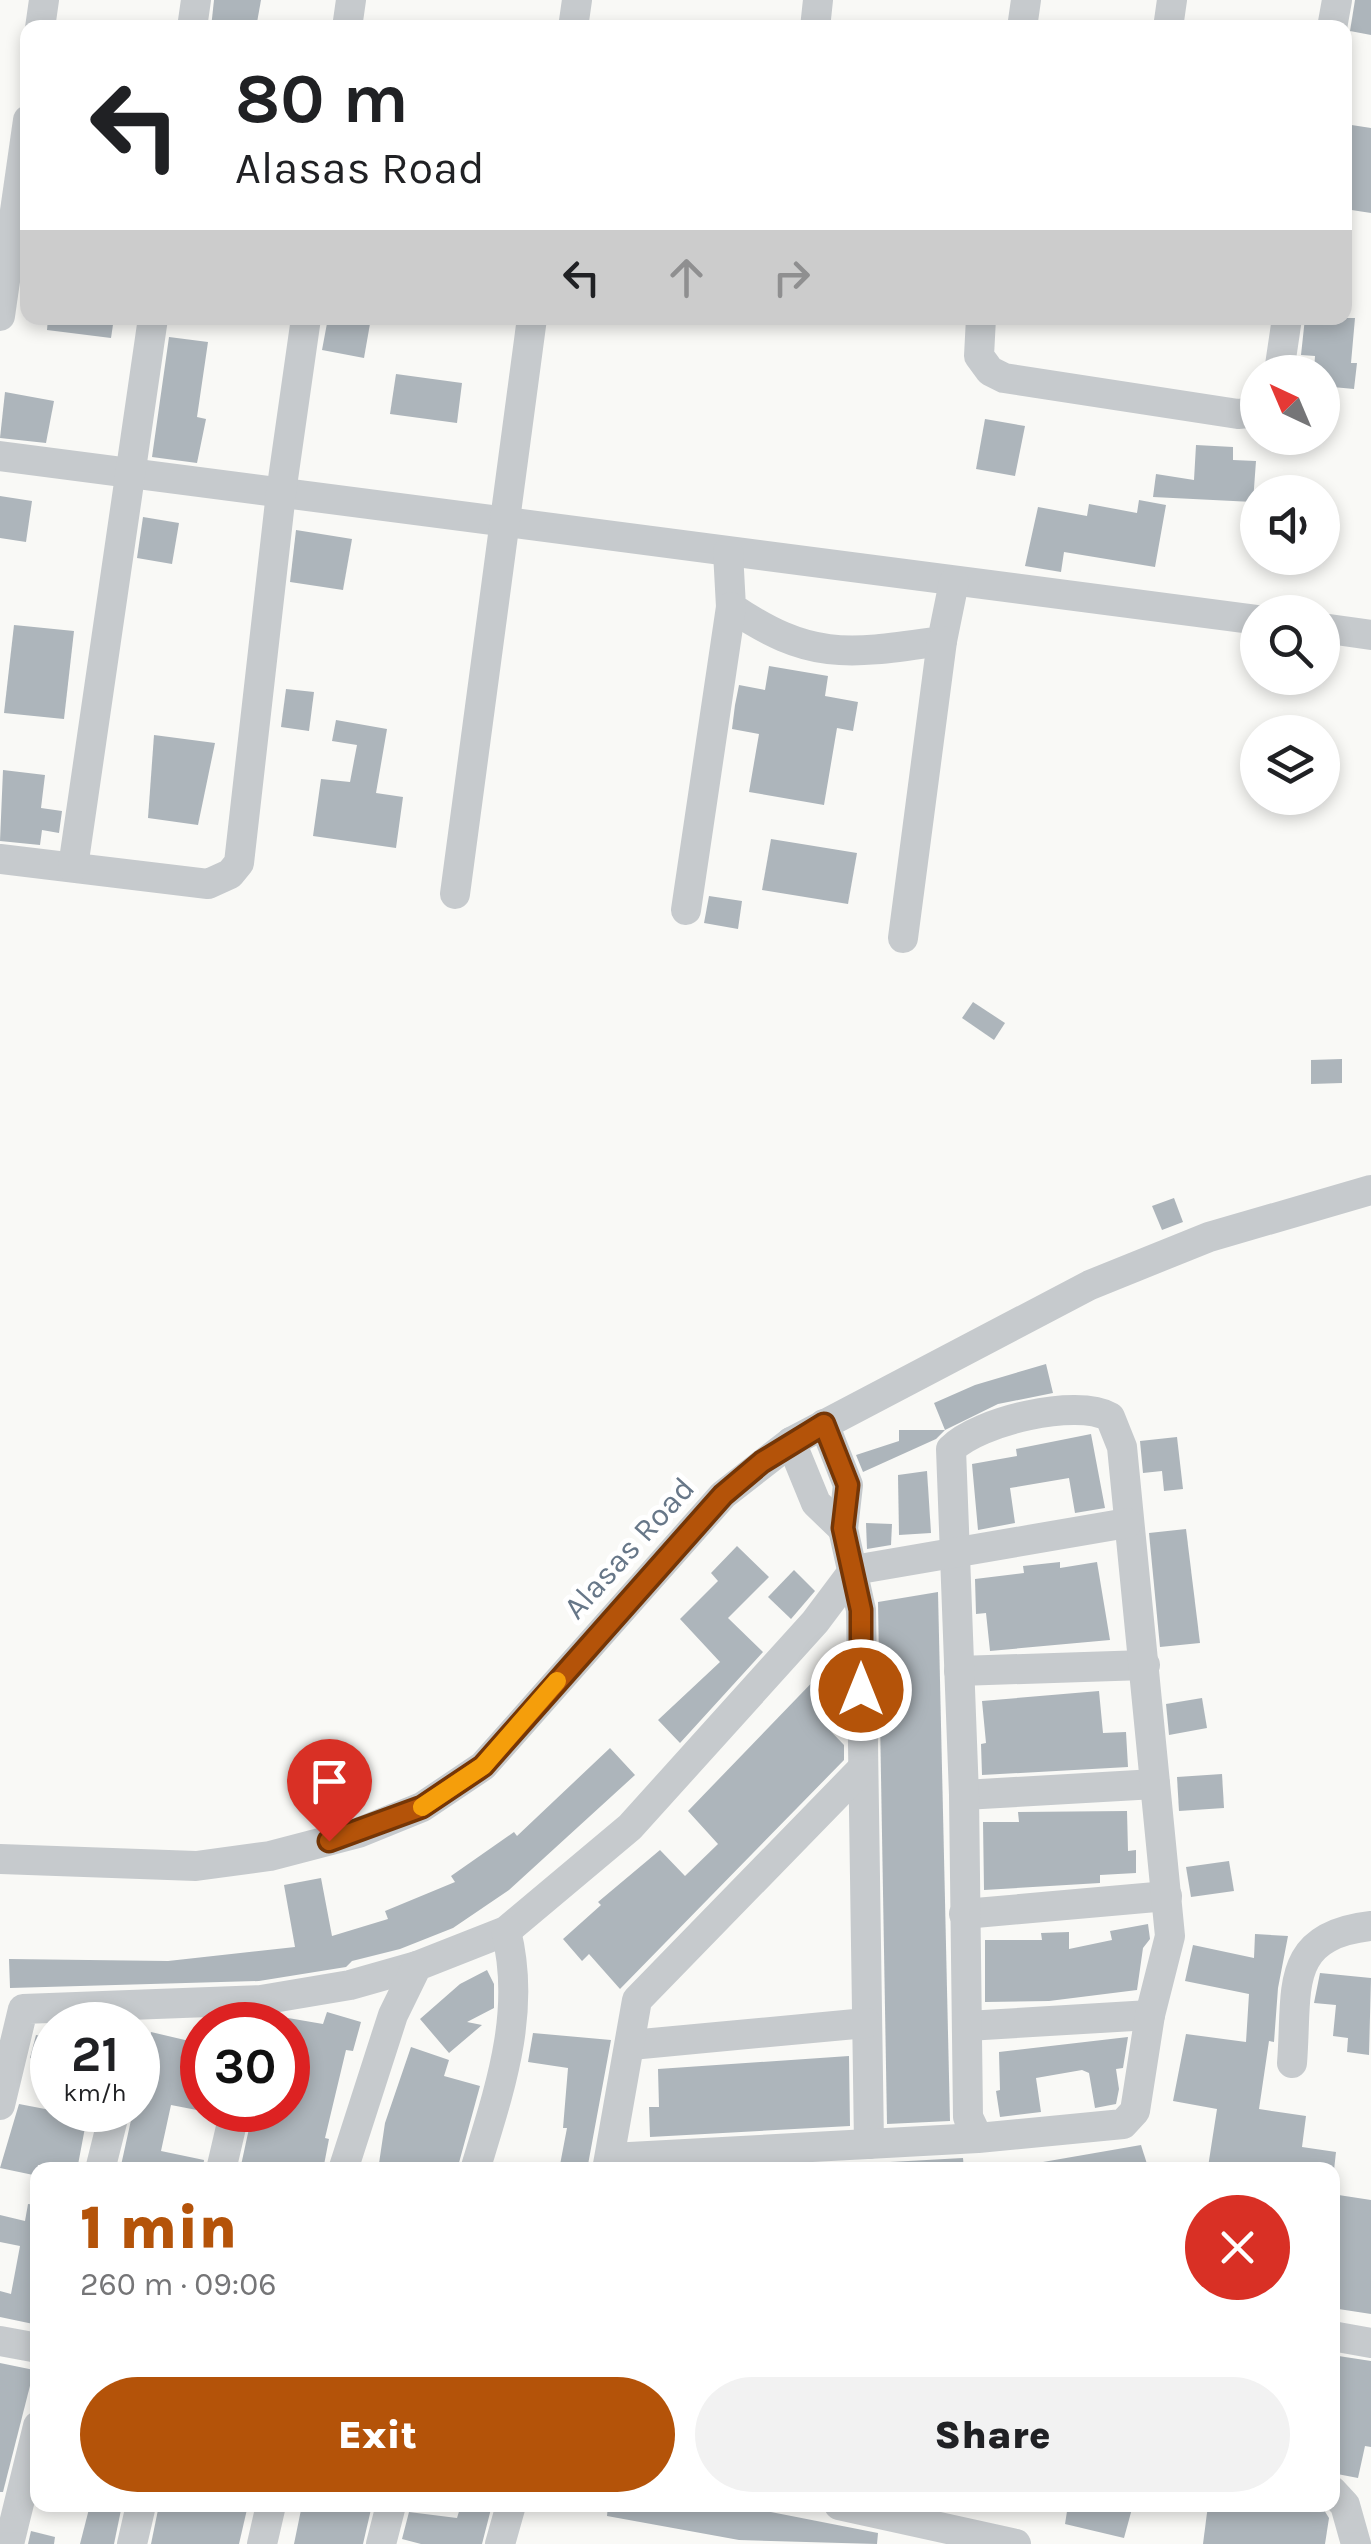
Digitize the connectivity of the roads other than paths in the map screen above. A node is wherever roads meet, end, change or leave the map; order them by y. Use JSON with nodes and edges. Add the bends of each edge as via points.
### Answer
{"nodes":[{"id":1,"x":20,"y":176,"type":"edge"},
{"id":2,"x":0,"y":316,"type":"edge"},
{"id":3,"x":151,"y":325,"type":"edge"},
{"id":4,"x":305,"y":325,"type":"edge"},
{"id":5,"x":531,"y":325,"type":"edge"},
{"id":6,"x":981,"y":325,"type":"edge"},
{"id":7,"x":1286,"y":325,"type":"edge"},
{"id":8,"x":1282,"y":355,"type":"edge"},
{"id":9,"x":1240,"y":414,"type":"edge"},
{"id":10,"x":0,"y":456,"type":"edge"},
{"id":11,"x":131,"y":473,"type":"junction"},
{"id":12,"x":281,"y":493,"type":"junction"},
{"id":13,"x":502,"y":524,"type":"junction"},
{"id":14,"x":728,"y":552,"type":"junction"},
{"id":15,"x":954,"y":582,"type":"junction"},
{"id":16,"x":731,"y":607,"type":"junction"},
{"id":17,"x":1240,"y":618,"type":"edge"},
{"id":18,"x":1340,"y":630,"type":"edge"},
{"id":19,"x":1371,"y":634,"type":"edge"},
{"id":20,"x":942,"y":641,"type":"junction"},
{"id":21,"x":0,"y":859,"type":"edge"},
{"id":22,"x":73,"y":867,"type":"junction"},
{"id":23,"x":455,"y":894,"type":"dead end"},
{"id":24,"x":686,"y":910,"type":"dead end"},
{"id":25,"x":903,"y":938,"type":"dead end"},
{"id":26,"x":1371,"y":1190,"type":"edge"},
{"id":27,"x":824,"y":1424,"type":"junction"},
{"id":28,"x":791,"y":1442,"type":"junction"},
{"id":29,"x":1128,"y":1523,"type":"junction"},
{"id":30,"x":843,"y":1528,"type":"junction"},
{"id":31,"x":952,"y":1550,"type":"junction"},
{"id":32,"x":854,"y":1570,"type":"junction"},
{"id":33,"x":1145,"y":1665,"type":"junction"},
{"id":34,"x":959,"y":1671,"type":"junction"},
{"id":35,"x":861,"y":1770,"type":"junction"},
{"id":36,"x":1155,"y":1784,"type":"junction"},
{"id":37,"x":964,"y":1794,"type":"junction"},
{"id":38,"x":0,"y":1859,"type":"edge"},
{"id":39,"x":1167,"y":1896,"type":"junction"},
{"id":40,"x":964,"y":1914,"type":"junction"},
{"id":41,"x":1371,"y":1926,"type":"edge"},
{"id":42,"x":506,"y":1931,"type":"junction"},
{"id":43,"x":417,"y":1966,"type":"junction"},
{"id":44,"x":294,"y":2002,"type":"edge"},
{"id":45,"x":12,"y":2009,"type":"edge"},
{"id":46,"x":1150,"y":2016,"type":"junction"},
{"id":47,"x":866,"y":2023,"type":"junction"},
{"id":48,"x":966,"y":2026,"type":"junction"},
{"id":49,"x":631,"y":2045,"type":"junction"},
{"id":50,"x":1292,"y":2063,"type":"dead end"},
{"id":51,"x":0,"y":2105,"type":"edge"},
{"id":52,"x":110,"y":2132,"type":"edge"},
{"id":53,"x":230,"y":2132,"type":"edge"},
{"id":54,"x":978,"y":2138,"type":"junction"},
{"id":55,"x":869,"y":2144,"type":"junction"},
{"id":56,"x":102,"y":2162,"type":"edge"},
{"id":57,"x":223,"y":2162,"type":"edge"},
{"id":58,"x":346,"y":2162,"type":"edge"},
{"id":59,"x":477,"y":2162,"type":"edge"},
{"id":60,"x":609,"y":2162,"type":"edge"},
{"id":61,"x":635,"y":2162,"type":"edge"},
{"id":62,"x":1340,"y":2337,"type":"edge"},
{"id":63,"x":0,"y":2340,"type":"edge"},
{"id":64,"x":1371,"y":2343,"type":"edge"},
{"id":65,"x":30,"y":2346,"type":"edge"},
{"id":66,"x":30,"y":2459,"type":"edge"},
{"id":67,"x":1340,"y":2498,"type":"edge"},
{"id":68,"x":139,"y":2512,"type":"edge"},
{"id":69,"x":269,"y":2512,"type":"edge"},
{"id":70,"x":388,"y":2512,"type":"edge"},
{"id":71,"x":508,"y":2512,"type":"edge"},
{"id":72,"x":871,"y":2512,"type":"edge"},
{"id":73,"x":9,"y":2544,"type":"edge"},
{"id":74,"x":132,"y":2544,"type":"edge"},
{"id":75,"x":262,"y":2544,"type":"edge"},
{"id":76,"x":381,"y":2544,"type":"edge"},
{"id":77,"x":500,"y":2544,"type":"edge"},
{"id":78,"x":1016,"y":2544,"type":"edge"},
{"id":79,"x":1356,"y":2544,"type":"edge"}],
"edges":[{"from":1,"to":2,"type":"street"},
{"from":3,"to":11,"type":"street"},
{"from":4,"to":12,"type":"street"},
{"from":5,"to":13,"type":"street"},
{"from":6,"to":9,"type":"street","via":[[979,356],[1004,378]]},
{"from":7,"to":8,"type":"street"},
{"from":10,"to":11,"type":"street"},
{"from":11,"to":12,"type":"street"},
{"from":11,"to":22,"type":"street"},
{"from":12,"to":13,"type":"street"},
{"from":12,"to":22,"type":"street","via":[[239,863],[208,884]]},
{"from":13,"to":14,"type":"street"},
{"from":13,"to":23,"type":"street"},
{"from":14,"to":15,"type":"street"},
{"from":14,"to":16,"type":"street"},
{"from":15,"to":17,"type":"street"},
{"from":15,"to":20,"type":"street"},
{"from":16,"to":20,"type":"street","via":[[798,645],[840,652]]},
{"from":16,"to":24,"type":"street"},
{"from":18,"to":19,"type":"street"},
{"from":20,"to":25,"type":"street"},
{"from":21,"to":22,"type":"street"},
{"from":26,"to":27,"type":"street","name":"Alasas Road","via":[[1208,1237],[1090,1284]]},
{"from":27,"to":28,"type":"street","name":"Alasas Road"},
{"from":27,"to":30,"type":"street","via":[[848,1485]]},
{"from":28,"to":30,"type":"street","via":[[816,1503]]},
{"from":28,"to":38,"type":"street","name":"Alasas Road","via":[[711,1508],[483,1766],[422,1807],[358,1833],[270,1856],[196,1866]]},
{"from":29,"to":31,"type":"street"},
{"from":29,"to":31,"type":"street","via":[[1122,1447],[1110,1417],[1071,1407],[988,1428],[951,1449]]},
{"from":29,"to":33,"type":"street"},
{"from":30,"to":32,"type":"street"},
{"from":31,"to":32,"type":"street"},
{"from":31,"to":34,"type":"street"},
{"from":32,"to":35,"type":"street","via":[[861,1610]]},
{"from":32,"to":42,"type":"street","via":[[816,1622],[630,1828]]},
{"from":33,"to":34,"type":"street"},
{"from":33,"to":36,"type":"street"},
{"from":34,"to":37,"type":"street"},
{"from":35,"to":47,"type":"street"},
{"from":35,"to":49,"type":"street","via":[[648,1985],[638,2000]]},
{"from":36,"to":37,"type":"street"},
{"from":36,"to":39,"type":"street"},
{"from":37,"to":40,"type":"street"},
{"from":39,"to":40,"type":"street"},
{"from":39,"to":46,"type":"street","via":[[1170,1936]]},
{"from":40,"to":48,"type":"street"},
{"from":41,"to":50,"type":"street","via":[[1321,1938],[1300,1967]]},
{"from":42,"to":43,"type":"street"},
{"from":42,"to":59,"type":"street","via":[[516,1970],[513,2018]]},
{"from":43,"to":44,"type":"street"},
{"from":43,"to":58,"type":"street","via":[[393,2015]]},
{"from":45,"to":51,"type":"street"},
{"from":46,"to":48,"type":"street"},
{"from":46,"to":54,"type":"street","via":[[1129,2120]]},
{"from":47,"to":49,"type":"street"},
{"from":47,"to":55,"type":"street"},
{"from":48,"to":54,"type":"street","via":[[968,2117]]},
{"from":49,"to":60,"type":"street"},
{"from":52,"to":56,"type":"street"},
{"from":53,"to":57,"type":"street"},
{"from":54,"to":55,"type":"street"},
{"from":55,"to":61,"type":"street"},
{"from":62,"to":64,"type":"street"},
{"from":63,"to":65,"type":"street"},
{"from":66,"to":73,"type":"street"},
{"from":67,"to":79,"type":"street"},
{"from":68,"to":74,"type":"street"},
{"from":69,"to":75,"type":"street"},
{"from":70,"to":76,"type":"street"},
{"from":71,"to":77,"type":"street"},
{"from":72,"to":78,"type":"street"}]}
